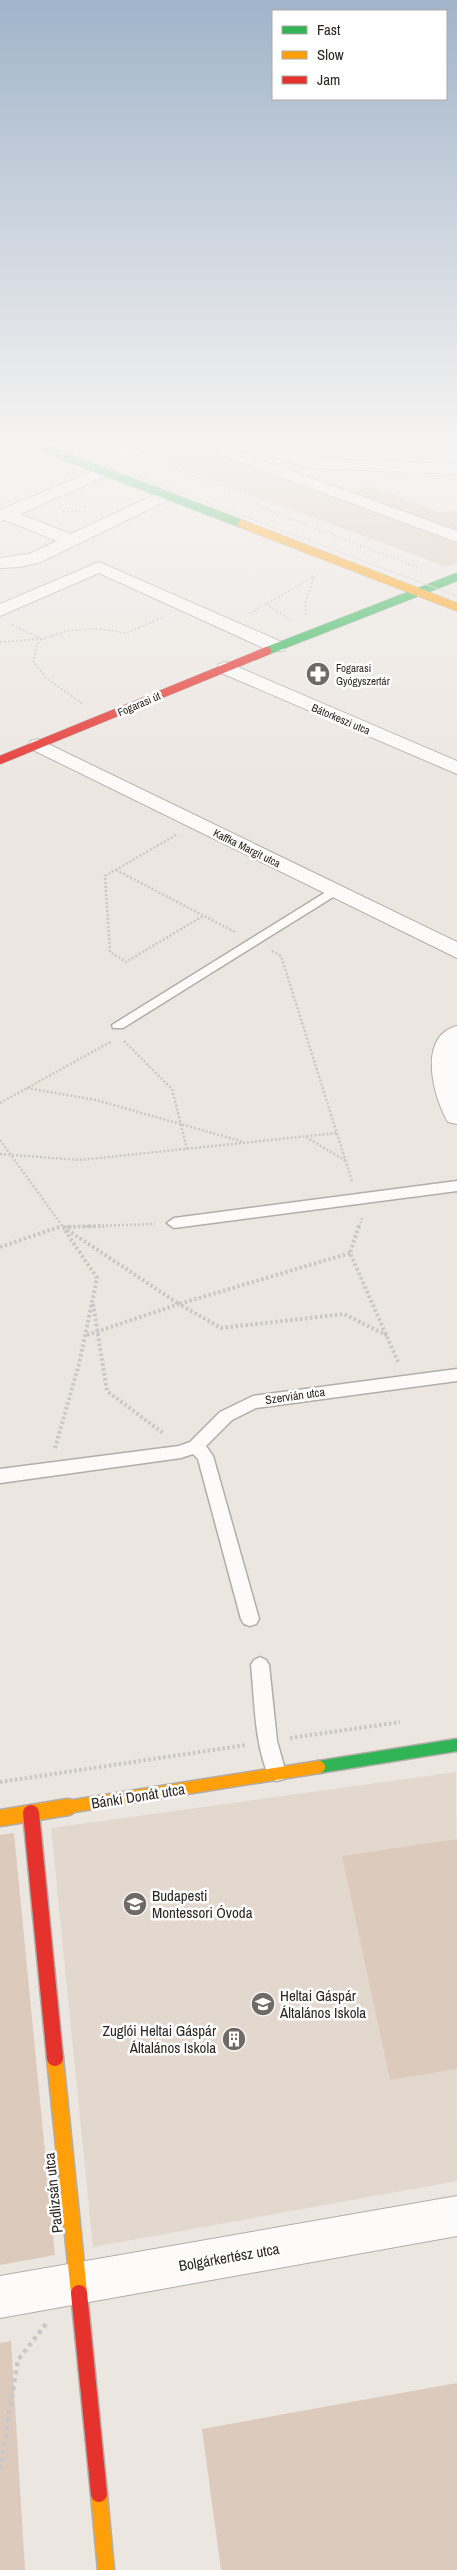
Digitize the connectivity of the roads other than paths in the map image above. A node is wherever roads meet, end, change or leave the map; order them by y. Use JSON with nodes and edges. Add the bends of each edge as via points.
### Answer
{"nodes":[{"id":1,"x":347,"y":565,"type":"edge"},
{"id":2,"x":457,"y":577,"type":"edge"},
{"id":3,"x":419,"y":593,"type":"junction"},
{"id":4,"x":457,"y":608,"type":"edge"},
{"id":5,"x":4,"y":617,"type":"edge"},
{"id":6,"x":277,"y":647,"type":"junction"},
{"id":7,"x":226,"y":668,"type":"junction"},
{"id":8,"x":38,"y":745,"type":"junction"},
{"id":9,"x":0,"y":760,"type":"edge"},
{"id":10,"x":457,"y":768,"type":"edge"},
{"id":11,"x":334,"y":890,"type":"junction"},
{"id":12,"x":457,"y":951,"type":"edge"},
{"id":13,"x":118,"y":1025,"type":"dead end"},
{"id":14,"x":457,"y":1032,"type":"edge"},
{"id":15,"x":457,"y":1116,"type":"edge"},
{"id":16,"x":457,"y":1186,"type":"edge"},
{"id":17,"x":174,"y":1223,"type":"road end"},
{"id":18,"x":457,"y":1375,"type":"edge"},
{"id":19,"x":189,"y":1449,"type":"junction"},
{"id":20,"x":0,"y":1476,"type":"edge"},
{"id":21,"x":250,"y":1619,"type":"dead end"},
{"id":22,"x":260,"y":1666,"type":"dead end"},
{"id":23,"x":457,"y":1745,"type":"edge"},
{"id":24,"x":277,"y":1773,"type":"junction"},
{"id":25,"x":31,"y":1813,"type":"junction"},
{"id":26,"x":0,"y":1818,"type":"edge"},
{"id":27,"x":457,"y":2216,"type":"edge"},
{"id":28,"x":77,"y":2284,"type":"junction"},
{"id":29,"x":0,"y":2297,"type":"edge"},
{"id":30,"x":106,"y":2570,"type":"edge"}],
"edges":[{"from":1,"to":3,"type":"main road"},
{"from":2,"to":3,"type":"main road","name":"Fogarasi út"},
{"from":3,"to":4,"type":"main road"},
{"from":3,"to":6,"type":"main road","name":"Fogarasi út"},
{"from":5,"to":6,"type":"street","via":[[99,568]]},
{"from":6,"to":7,"type":"main road","name":"Fogarasi út"},
{"from":7,"to":8,"type":"main road","name":"Fogarasi út"},
{"from":7,"to":10,"type":"street","name":"Bátorkeszi utca"},
{"from":8,"to":9,"type":"main road","name":"Fogarasi út"},
{"from":8,"to":11,"type":"street","name":"Kaffka Margit utca"},
{"from":11,"to":12,"type":"street","name":"Kaffka Margit utca"},
{"from":11,"to":13,"type":"lane"},
{"from":14,"to":15,"type":"street","via":[[444,1053],[442,1071]]},
{"from":16,"to":17,"type":"lane"},
{"from":18,"to":19,"type":"lane","name":"Szervián utca","via":[[253,1402],[226,1416]]},
{"from":19,"to":20,"type":"lane"},
{"from":19,"to":21,"type":"lane","via":[[206,1456]]},
{"from":22,"to":24,"type":"lane","via":[[268,1741]]},
{"from":23,"to":24,"type":"main road","name":"Bánki Donát utca"},
{"from":24,"to":25,"type":"main road","name":"Bánki Donát utca"},
{"from":25,"to":26,"type":"main road","name":"Bánki Donát utca"},
{"from":25,"to":28,"type":"main road","name":"Padlizsán utca"},
{"from":27,"to":28,"type":"street","name":"Bolgárkertész utca"},
{"from":28,"to":29,"type":"street","name":"Bolgárkertész utca"},
{"from":28,"to":30,"type":"main road","name":"Padlizsán utca"}]}
